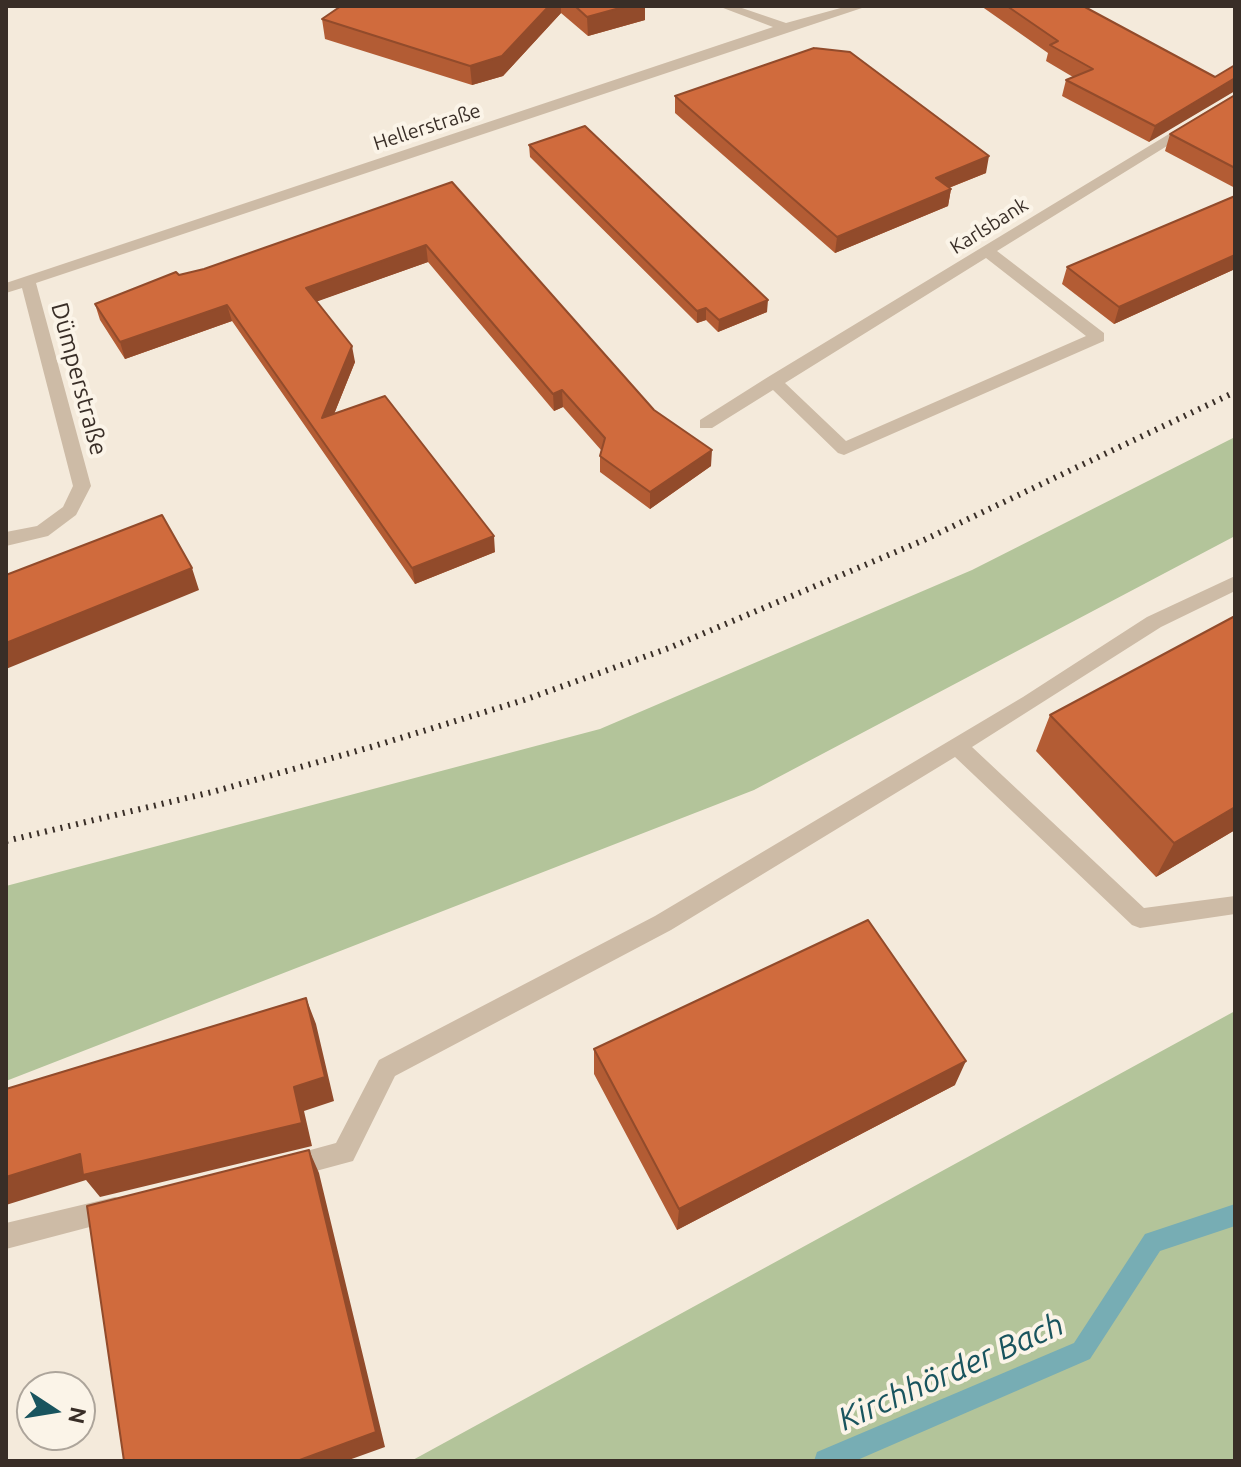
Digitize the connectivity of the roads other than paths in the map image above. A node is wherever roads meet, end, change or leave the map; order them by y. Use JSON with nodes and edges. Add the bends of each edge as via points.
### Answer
{"nodes":[{"id":1,"x":724,"y":6,"type":"edge"},
{"id":2,"x":862,"y":6,"type":"edge"},
{"id":3,"x":786,"y":27,"type":"junction"},
{"id":4,"x":1235,"y":98,"type":"edge"},
{"id":5,"x":987,"y":251,"type":"junction"},
{"id":6,"x":28,"y":281,"type":"junction"},
{"id":7,"x":6,"y":288,"type":"edge"},
{"id":8,"x":769,"y":384,"type":"junction"},
{"id":9,"x":706,"y":424,"type":"dead end"},
{"id":10,"x":6,"y":539,"type":"edge"},
{"id":11,"x":1235,"y":583,"type":"edge"},
{"id":12,"x":956,"y":745,"type":"junction"},
{"id":13,"x":1235,"y":905,"type":"edge"},
{"id":14,"x":267,"y":1172,"type":"edge"},
{"id":15,"x":144,"y":1202,"type":"edge"},
{"id":16,"x":6,"y":1236,"type":"edge"}],
"edges":[{"from":1,"to":3,"type":"street"},
{"from":2,"to":3,"type":"street","name":"Hellerstraße"},
{"from":3,"to":6,"type":"street","name":"Hellerstraße"},
{"from":4,"to":5,"type":"street","name":"Karlsbank"},
{"from":5,"to":8,"type":"street","name":"Karlsbank"},
{"from":5,"to":8,"type":"street","via":[[1098,337],[844,449]]},
{"from":6,"to":7,"type":"street","name":"Hellerstraße"},
{"from":6,"to":10,"type":"street","name":"Dümperstraße","via":[[82,486],[70,511],[42,531]]},
{"from":8,"to":9,"type":"street","name":"Karlsbank"},
{"from":11,"to":12,"type":"street","via":[[1154,622]]},
{"from":12,"to":13,"type":"street","via":[[1140,918]]},
{"from":12,"to":14,"type":"street","via":[[663,923],[387,1068],[344,1153]]},
{"from":15,"to":16,"type":"street"}]}
